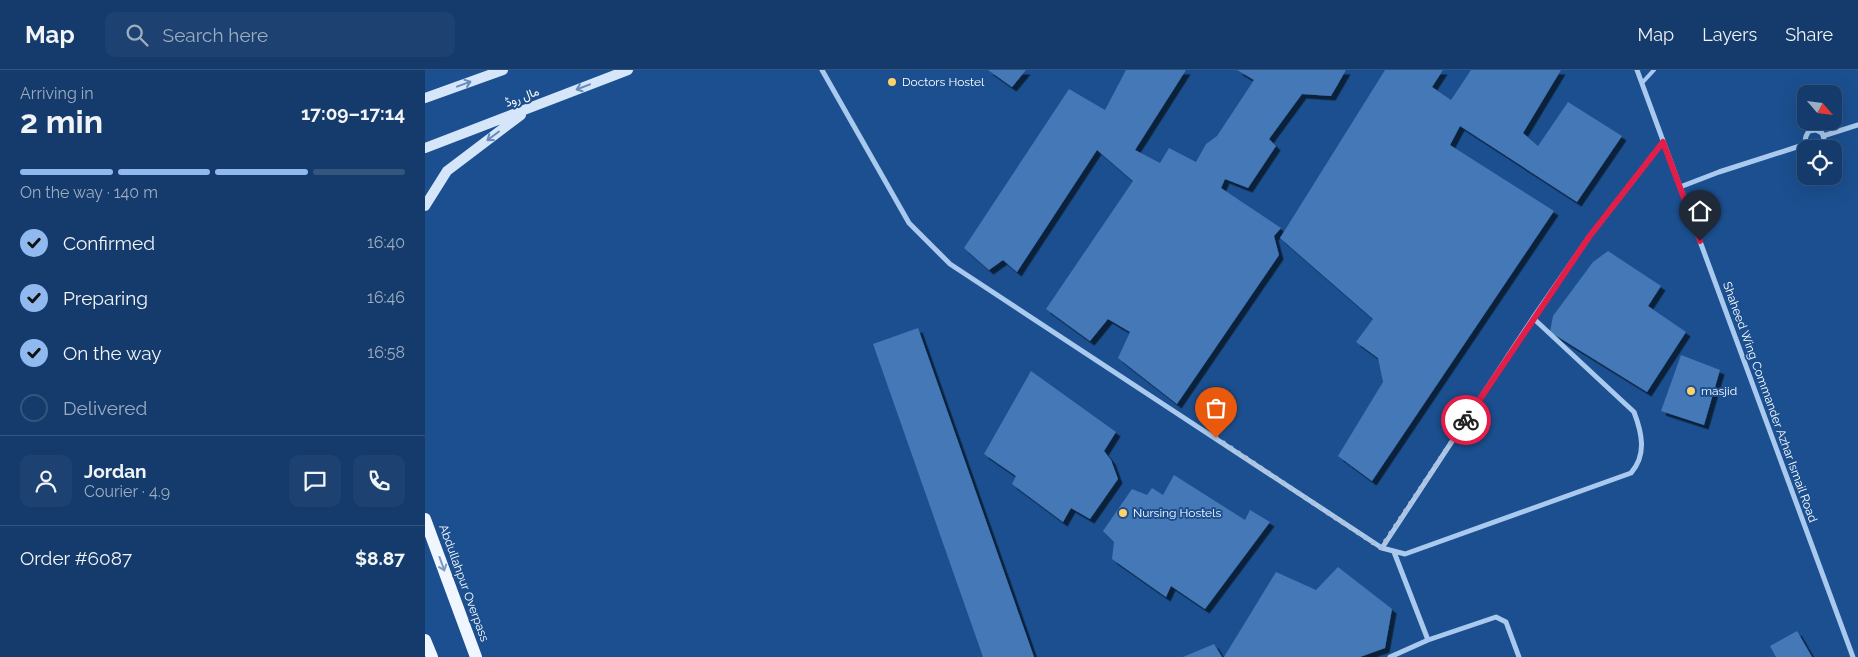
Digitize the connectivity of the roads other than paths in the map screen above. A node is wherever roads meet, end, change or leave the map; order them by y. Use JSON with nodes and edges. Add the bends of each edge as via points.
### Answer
{"nodes":[{"id":1,"x":503,"y":70,"type":"edge"},
{"id":2,"x":628,"y":70,"type":"edge"},
{"id":3,"x":822,"y":70,"type":"edge"},
{"id":4,"x":1637,"y":70,"type":"edge"},
{"id":5,"x":1654,"y":70,"type":"edge"},
{"id":6,"x":1642,"y":83,"type":"junction"},
{"id":7,"x":425,"y":98,"type":"edge"},
{"id":8,"x":532,"y":107,"type":"junction"},
{"id":9,"x":1858,"y":125,"type":"edge"},
{"id":10,"x":1823,"y":136,"type":"junction"},
{"id":11,"x":1805,"y":140,"type":"edge"},
{"id":12,"x":1825,"y":140,"type":"edge"},
{"id":13,"x":1663,"y":142,"type":"junction"},
{"id":14,"x":1797,"y":147,"type":"edge"},
{"id":15,"x":425,"y":148,"type":"edge"},
{"id":16,"x":1680,"y":187,"type":"junction"},
{"id":17,"x":425,"y":206,"type":"edge"},
{"id":18,"x":1533,"y":318,"type":"junction"},
{"id":19,"x":425,"y":519,"type":"edge"},
{"id":20,"x":1381,"y":548,"type":"junction"},
{"id":21,"x":1394,"y":552,"type":"junction"},
{"id":22,"x":425,"y":640,"type":"edge"},
{"id":23,"x":1428,"y":640,"type":"junction"},
{"id":24,"x":432,"y":657,"type":"edge"},
{"id":25,"x":477,"y":657,"type":"edge"},
{"id":26,"x":1390,"y":657,"type":"edge"},
{"id":27,"x":1519,"y":657,"type":"edge"},
{"id":28,"x":1853,"y":657,"type":"edge"}],
"edges":[{"from":7,"to":1,"type":"main road","one_way":true},
{"from":2,"to":8,"type":"main road","name":"مال روڈ","one_way":true},
{"from":3,"to":20,"type":"street","via":[[909,223],[950,264]]},
{"from":4,"to":6,"type":"street","name":"Shaheed Wing Commander Azhar Ismail Road"},
{"from":5,"to":6,"type":"lane"},
{"from":6,"to":13,"type":"street","name":"Shaheed Wing Commander Azhar Ismail Road"},
{"from":8,"to":15,"type":"main road","name":"مال روڈ"},
{"from":8,"to":17,"type":"main road","one_way":true,"via":[[447,171]]},
{"from":9,"to":10,"type":"street"},
{"from":10,"to":11,"type":"street","via":[[1816,130],[1809,131]]},
{"from":10,"to":12,"type":"street"},
{"from":13,"to":16,"type":"street","name":"Shaheed Wing Commander Azhar Ismail Road"},
{"from":13,"to":18,"type":"street","via":[[1589,237]]},
{"from":14,"to":16,"type":"street"},
{"from":16,"to":28,"type":"street","name":"Shaheed Wing Commander Azhar Ismail Road"},
{"from":18,"to":20,"type":"street"},
{"from":18,"to":21,"type":"street","via":[[1634,412],[1641,430],[1642,454],[1637,466],[1631,473],[1414,551],[1405,554]]},
{"from":19,"to":25,"type":"main road","name":"Abdullahpur Overpass","one_way":true},
{"from":20,"to":21,"type":"street"},
{"from":21,"to":23,"type":"street"},
{"from":22,"to":24,"type":"main road"},
{"from":23,"to":26,"type":"street"},
{"from":23,"to":27,"type":"street","via":[[1496,617],[1506,622]]}]}
